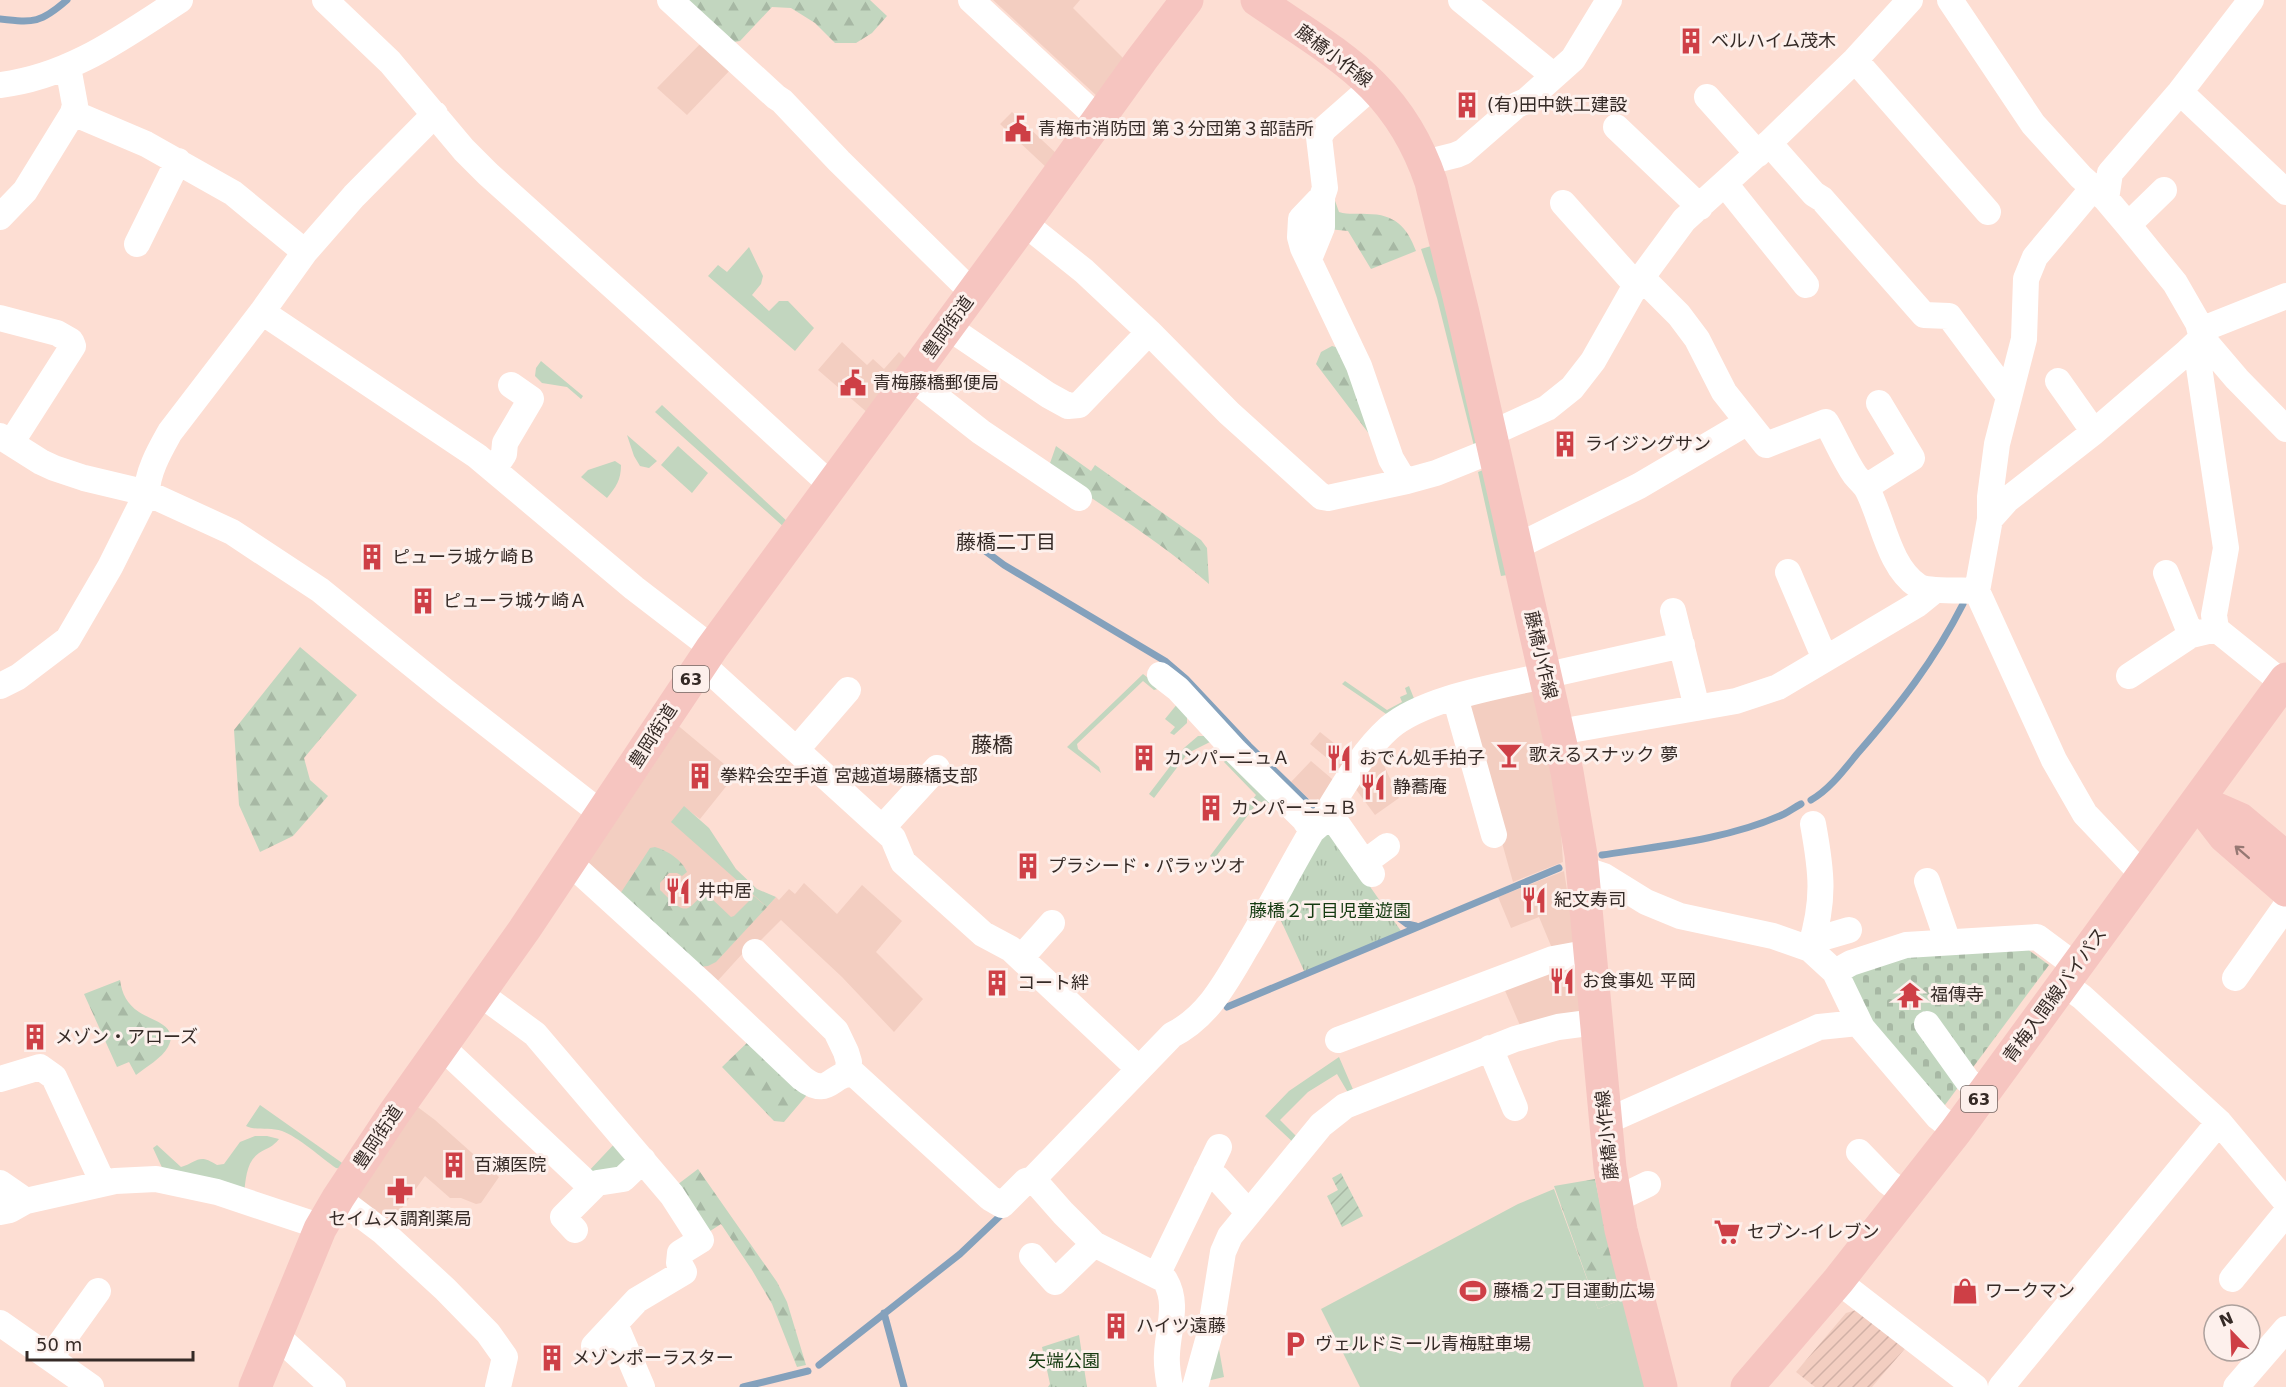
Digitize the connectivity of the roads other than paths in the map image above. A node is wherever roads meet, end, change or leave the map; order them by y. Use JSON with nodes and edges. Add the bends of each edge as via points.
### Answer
{"nodes":[{"id":1,"x":180,"y":0,"type":"edge"},
{"id":2,"x":325,"y":0,"type":"edge"},
{"id":3,"x":670,"y":0,"type":"edge"},
{"id":4,"x":971,"y":0,"type":"edge"},
{"id":5,"x":1257,"y":0,"type":"edge"},
{"id":6,"x":1461,"y":0,"type":"edge"},
{"id":7,"x":1609,"y":0,"type":"edge"},
{"id":8,"x":1910,"y":0,"type":"edge"},
{"id":9,"x":2251,"y":0,"type":"edge"},
{"id":10,"x":1953,"y":1,"type":"edge"},
{"id":11,"x":1183,"y":2,"type":"edge"},
{"id":12,"x":1855,"y":60,"type":"junction"},
{"id":13,"x":68,"y":67,"type":"junction"},
{"id":14,"x":1554,"y":76,"type":"junction"},
{"id":15,"x":0,"y":85,"type":"edge"},
{"id":16,"x":1374,"y":85,"type":"junction"},
{"id":17,"x":2180,"y":92,"type":"junction"},
{"id":18,"x":1707,"y":97,"type":"dead end"},
{"id":19,"x":73,"y":113,"type":"junction"},
{"id":20,"x":435,"y":114,"type":"junction"},
{"id":21,"x":1099,"y":119,"type":"junction"},
{"id":22,"x":1616,"y":127,"type":"dead end"},
{"id":23,"x":1763,"y":148,"type":"junction"},
{"id":24,"x":178,"y":161,"type":"junction"},
{"id":25,"x":1424,"y":163,"type":"junction"},
{"id":26,"x":1725,"y":184,"type":"junction"},
{"id":27,"x":2164,"y":190,"type":"dead end"},
{"id":28,"x":2286,"y":192,"type":"edge"},
{"id":29,"x":2100,"y":194,"type":"junction"},
{"id":30,"x":1563,"y":203,"type":"dead end"},
{"id":31,"x":1700,"y":207,"type":"junction"},
{"id":32,"x":1988,"y":212,"type":"dead end"},
{"id":33,"x":0,"y":217,"type":"edge"},
{"id":34,"x":1024,"y":223,"type":"junction"},
{"id":35,"x":2128,"y":225,"type":"junction"},
{"id":36,"x":137,"y":244,"type":"dead end"},
{"id":37,"x":305,"y":252,"type":"junction"},
{"id":38,"x":1639,"y":282,"type":"junction"},
{"id":39,"x":1806,"y":285,"type":"dead end"},
{"id":40,"x":973,"y":293,"type":"junction"},
{"id":41,"x":2286,"y":296,"type":"edge"},
{"id":42,"x":262,"y":312,"type":"junction"},
{"id":43,"x":0,"y":318,"type":"edge"},
{"id":44,"x":948,"y":327,"type":"junction"},
{"id":45,"x":1149,"y":332,"type":"junction"},
{"id":46,"x":2202,"y":338,"type":"junction"},
{"id":47,"x":911,"y":378,"type":"junction"},
{"id":48,"x":2058,"y":381,"type":"dead end"},
{"id":49,"x":511,"y":384,"type":"dead end"},
{"id":50,"x":2008,"y":395,"type":"junction"},
{"id":51,"x":1879,"y":403,"type":"dead end"},
{"id":52,"x":1746,"y":423,"type":"junction"},
{"id":53,"x":2286,"y":429,"type":"edge"},
{"id":54,"x":2094,"y":432,"type":"junction"},
{"id":55,"x":6,"y":439,"type":"edge"},
{"id":56,"x":1492,"y":442,"type":"junction"},
{"id":57,"x":494,"y":469,"type":"junction"},
{"id":58,"x":1407,"y":481,"type":"junction"},
{"id":59,"x":831,"y":485,"type":"junction"},
{"id":60,"x":1866,"y":487,"type":"junction"},
{"id":61,"x":147,"y":493,"type":"junction"},
{"id":62,"x":1079,"y":498,"type":"dead end"},
{"id":63,"x":1990,"y":519,"type":"junction"},
{"id":64,"x":1516,"y":547,"type":"junction"},
{"id":65,"x":1788,"y":572,"type":"dead end"},
{"id":66,"x":2166,"y":573,"type":"dead end"},
{"id":67,"x":1934,"y":591,"type":"junction"},
{"id":68,"x":1977,"y":591,"type":"junction"},
{"id":69,"x":1673,"y":611,"type":"dead end"},
{"id":70,"x":2216,"y":628,"type":"junction"},
{"id":71,"x":2191,"y":635,"type":"junction"},
{"id":72,"x":1682,"y":645,"type":"junction"},
{"id":73,"x":707,"y":656,"type":"junction"},
{"id":74,"x":1825,"y":659,"type":"junction"},
{"id":75,"x":1160,"y":675,"type":"dead end"},
{"id":76,"x":1546,"y":675,"type":"junction"},
{"id":77,"x":2129,"y":676,"type":"dead end"},
{"id":78,"x":2284,"y":681,"type":"edge"},
{"id":79,"x":0,"y":686,"type":"edge"},
{"id":80,"x":848,"y":690,"type":"dead end"},
{"id":81,"x":1455,"y":697,"type":"junction"},
{"id":82,"x":1697,"y":708,"type":"junction"},
{"id":83,"x":1559,"y":732,"type":"junction"},
{"id":84,"x":797,"y":749,"type":"junction"},
{"id":85,"x":937,"y":768,"type":"dead end"},
{"id":86,"x":2198,"y":801,"type":"junction"},
{"id":87,"x":1328,"y":811,"type":"junction"},
{"id":88,"x":602,"y":814,"type":"junction"},
{"id":89,"x":1812,"y":824,"type":"dead end"},
{"id":90,"x":883,"y":827,"type":"junction"},
{"id":91,"x":1312,"y":831,"type":"junction"},
{"id":92,"x":1494,"y":834,"type":"dead end"},
{"id":93,"x":1387,"y":846,"type":"dead end"},
{"id":94,"x":2286,"y":858,"type":"edge"},
{"id":95,"x":570,"y":863,"type":"junction"},
{"id":96,"x":1583,"y":869,"type":"junction"},
{"id":97,"x":2143,"y":875,"type":"junction"},
{"id":98,"x":1927,"y":881,"type":"dead end"},
{"id":99,"x":2286,"y":890,"type":"edge"},
{"id":100,"x":2286,"y":906,"type":"edge"},
{"id":101,"x":1052,"y":923,"type":"dead end"},
{"id":102,"x":1850,"y":930,"type":"dead end"},
{"id":103,"x":1812,"y":941,"type":"junction"},
{"id":104,"x":1948,"y":942,"type":"junction"},
{"id":105,"x":755,"y":952,"type":"dead end"},
{"id":106,"x":1591,"y":952,"type":"junction"},
{"id":107,"x":1021,"y":958,"type":"junction"},
{"id":108,"x":1835,"y":972,"type":"junction"},
{"id":109,"x":2070,"y":975,"type":"junction"},
{"id":110,"x":2235,"y":978,"type":"dead end"},
{"id":111,"x":479,"y":993,"type":"junction"},
{"id":112,"x":1596,"y":1022,"type":"junction"},
{"id":113,"x":1858,"y":1023,"type":"junction"},
{"id":114,"x":1927,"y":1024,"type":"dead end"},
{"id":115,"x":1338,"y":1040,"type":"dead end"},
{"id":116,"x":441,"y":1046,"type":"junction"},
{"id":117,"x":1490,"y":1048,"type":"junction"},
{"id":118,"x":1139,"y":1069,"type":"junction"},
{"id":119,"x":847,"y":1073,"type":"junction"},
{"id":120,"x":0,"y":1078,"type":"edge"},
{"id":121,"x":1983,"y":1093,"type":"junction"},
{"id":122,"x":1515,"y":1107,"type":"dead end"},
{"id":123,"x":1605,"y":1122,"type":"junction"},
{"id":124,"x":2219,"y":1122,"type":"junction"},
{"id":125,"x":1956,"y":1131,"type":"junction"},
{"id":126,"x":1219,"y":1147,"type":"dead end"},
{"id":127,"x":1859,"y":1152,"type":"dead end"},
{"id":128,"x":643,"y":1160,"type":"junction"},
{"id":129,"x":1206,"y":1173,"type":"junction"},
{"id":130,"x":1033,"y":1179,"type":"junction"},
{"id":131,"x":0,"y":1183,"type":"edge"},
{"id":132,"x":103,"y":1183,"type":"junction"},
{"id":133,"x":1648,"y":1184,"type":"dead end"},
{"id":134,"x":592,"y":1188,"type":"junction"},
{"id":135,"x":1906,"y":1196,"type":"junction"},
{"id":136,"x":338,"y":1198,"type":"junction"},
{"id":137,"x":1615,"y":1200,"type":"junction"},
{"id":138,"x":26,"y":1201,"type":"junction"},
{"id":139,"x":2286,"y":1202,"type":"edge"},
{"id":140,"x":0,"y":1212,"type":"edge"},
{"id":141,"x":1249,"y":1213,"type":"junction"},
{"id":142,"x":2286,"y":1213,"type":"edge"},
{"id":143,"x":320,"y":1229,"type":"junction"},
{"id":144,"x":575,"y":1230,"type":"dead end"},
{"id":145,"x":1094,"y":1244,"type":"junction"},
{"id":146,"x":1032,"y":1256,"type":"dead end"},
{"id":147,"x":1157,"y":1275,"type":"junction"},
{"id":148,"x":2232,"y":1279,"type":"dead end"},
{"id":149,"x":1838,"y":1281,"type":"junction"},
{"id":150,"x":98,"y":1291,"type":"dead end"},
{"id":151,"x":0,"y":1323,"type":"edge"},
{"id":152,"x":615,"y":1324,"type":"junction"},
{"id":153,"x":2286,"y":1329,"type":"edge"},
{"id":154,"x":277,"y":1336,"type":"junction"},
{"id":155,"x":594,"y":1346,"type":"dead end"},
{"id":156,"x":50,"y":1358,"type":"junction"},
{"id":157,"x":91,"y":1387,"type":"edge"},
{"id":158,"x":255,"y":1387,"type":"edge"},
{"id":159,"x":333,"y":1387,"type":"edge"},
{"id":160,"x":498,"y":1387,"type":"edge"},
{"id":161,"x":642,"y":1387,"type":"edge"},
{"id":162,"x":1170,"y":1387,"type":"edge"},
{"id":163,"x":1196,"y":1387,"type":"edge"},
{"id":164,"x":1661,"y":1387,"type":"edge"},
{"id":165,"x":1747,"y":1387,"type":"edge"},
{"id":166,"x":1975,"y":1387,"type":"edge"},
{"id":167,"x":2001,"y":1387,"type":"edge"},
{"id":168,"x":2236,"y":1387,"type":"edge"}],
"edges":[{"from":1,"to":13,"type":"street"},
{"from":2,"to":20,"type":"street","via":[[390,62]]},
{"from":3,"to":40,"type":"street","via":[[782,100],[838,161]]},
{"from":4,"to":21,"type":"street"},
{"from":5,"to":16,"type":"main road","name":"藤橋小作線"},
{"from":6,"to":14,"type":"street"},
{"from":7,"to":14,"type":"street","via":[[1573,59]]},
{"from":8,"to":12,"type":"street"},
{"from":9,"to":17,"type":"street"},
{"from":10,"to":29,"type":"street","via":[[2033,124]]},
{"from":11,"to":21,"type":"main road","name":"豊岡街道","number":"63"},
{"from":12,"to":23,"type":"street"},
{"from":12,"to":32,"type":"street"},
{"from":13,"to":15,"type":"street","via":[[20,83]]},
{"from":13,"to":19,"type":"street"},
{"from":14,"to":25,"type":"street","via":[[1463,152]]},
{"from":16,"to":25,"type":"main road","name":"藤橋小作線","via":[[1401,118]]},
{"from":16,"to":58,"type":"street","via":[[1319,137],[1325,188],[1299,226],[1314,274],[1359,366],[1390,459]]},
{"from":17,"to":28,"type":"street"},
{"from":17,"to":29,"type":"street","via":[[2110,173]]},
{"from":18,"to":23,"type":"street"},
{"from":19,"to":24,"type":"street"},
{"from":19,"to":33,"type":"street","via":[[25,191]]},
{"from":20,"to":37,"type":"street"},
{"from":20,"to":59,"type":"street","via":[[488,174]]},
{"from":21,"to":34,"type":"main road","name":"豊岡街道","number":"63"},
{"from":22,"to":31,"type":"street"},
{"from":23,"to":26,"type":"street"},
{"from":23,"to":50,"type":"street","via":[[1822,199],[1924,315],[1949,316]]},
{"from":24,"to":36,"type":"street"},
{"from":24,"to":37,"type":"street","via":[[233,193]]},
{"from":25,"to":56,"type":"main road","name":"藤橋小作線"},
{"from":26,"to":31,"type":"street"},
{"from":26,"to":39,"type":"street"},
{"from":27,"to":35,"type":"street"},
{"from":29,"to":35,"type":"street"},
{"from":29,"to":50,"type":"street","via":[[2035,256],[2026,279],[2024,339]]},
{"from":30,"to":38,"type":"street"},
{"from":31,"to":38,"type":"street","via":[[1684,220]]},
{"from":34,"to":40,"type":"main road","name":"豊岡街道","number":"63"},
{"from":34,"to":45,"type":"street","via":[[1135,304]]},
{"from":35,"to":46,"type":"street","via":[[2175,283],[2198,323]]},
{"from":37,"to":42,"type":"street"},
{"from":38,"to":52,"type":"street","via":[[1679,315]]},
{"from":38,"to":56,"type":"street","via":[[1593,361],[1572,388]]},
{"from":40,"to":44,"type":"main road","name":"豊岡街道","number":"63"},
{"from":41,"to":46,"type":"street","via":[[2208,327]]},
{"from":42,"to":57,"type":"street"},
{"from":42,"to":61,"type":"street","via":[[170,432],[147,484]]},
{"from":43,"to":55,"type":"street","via":[[57,333],[72,341],[73,346]]},
{"from":44,"to":45,"type":"street","via":[[1068,406],[1079,405]]},
{"from":44,"to":47,"type":"main road","name":"豊岡街道","number":"63"},
{"from":45,"to":58,"type":"street","via":[[1229,413],[1322,497]]},
{"from":46,"to":53,"type":"street"},
{"from":46,"to":54,"type":"street"},
{"from":46,"to":70,"type":"street","via":[[2199,367],[2226,548],[2214,615]]},
{"from":47,"to":59,"type":"main road","name":"豊岡街道","number":"63"},
{"from":47,"to":62,"type":"street","via":[[997,454]]},
{"from":48,"to":54,"type":"street"},
{"from":49,"to":57,"type":"street","via":[[531,399]]},
{"from":50,"to":63,"type":"street","via":[[1997,444]]},
{"from":51,"to":60,"type":"street","via":[[1912,458]]},
{"from":52,"to":60,"type":"street","via":[[1766,445],[1826,422],[1855,475]]},
{"from":52,"to":64,"type":"street","via":[[1639,486]]},
{"from":54,"to":63,"type":"street","via":[[2007,500]]},
{"from":55,"to":61,"type":"street","via":[[41,462],[75,476]]},
{"from":56,"to":58,"type":"street","via":[[1436,473]]},
{"from":56,"to":64,"type":"main road","name":"藤橋小作線"},
{"from":57,"to":73,"type":"street"},
{"from":59,"to":73,"type":"main road","name":"豊岡街道","number":"63"},
{"from":60,"to":67,"type":"street","via":[[1886,542],[1903,571],[1919,587]]},
{"from":61,"to":79,"type":"street","via":[[68,639]]},
{"from":61,"to":88,"type":"street","via":[[232,532],[320,590]]},
{"from":63,"to":68,"type":"street"},
{"from":64,"to":76,"type":"main road","name":"藤橋小作線"},
{"from":65,"to":74,"type":"street"},
{"from":66,"to":71,"type":"street"},
{"from":67,"to":68,"type":"street"},
{"from":67,"to":74,"type":"street"},
{"from":68,"to":97,"type":"street","via":[[2054,760],[2085,814]]},
{"from":69,"to":72,"type":"street"},
{"from":70,"to":71,"type":"street"},
{"from":70,"to":78,"type":"street"},
{"from":71,"to":77,"type":"street"},
{"from":72,"to":76,"type":"street"},
{"from":72,"to":82,"type":"street"},
{"from":73,"to":84,"type":"street"},
{"from":73,"to":88,"type":"main road","name":"豊岡街道","number":"63"},
{"from":74,"to":82,"type":"street","via":[[1778,687],[1736,701]]},
{"from":75,"to":91,"type":"street","via":[[1178,689],[1198,725],[1235,751]]},
{"from":76,"to":81,"type":"street"},
{"from":76,"to":83,"type":"main road","name":"藤橋小作線"},
{"from":78,"to":86,"type":"main road","name":"青梅入間線バイパス","number":"63"},
{"from":80,"to":84,"type":"street"},
{"from":81,"to":87,"type":"street","via":[[1391,726],[1365,753]]},
{"from":81,"to":92,"type":"street"},
{"from":82,"to":83,"type":"street"},
{"from":83,"to":96,"type":"main road","name":"藤橋小作線"},
{"from":84,"to":90,"type":"street"},
{"from":85,"to":90,"type":"street"},
{"from":86,"to":94,"type":"main road","via":[[2240,819]]},
{"from":86,"to":97,"type":"main road","name":"青梅入間線バイパス","number":"63"},
{"from":99,"to":86,"type":"main road","one_way":true,"via":[[2224,836]]},
{"from":87,"to":91,"type":"street"},
{"from":87,"to":93,"type":"street","via":[[1368,868]]},
{"from":88,"to":95,"type":"main road","name":"豊岡街道","number":"63"},
{"from":89,"to":103,"type":"street","via":[[1822,887]]},
{"from":90,"to":107,"type":"street","via":[[898,845],[903,862],[983,934]]},
{"from":91,"to":118,"type":"street","via":[[1217,996],[1203,1014],[1172,1035]]},
{"from":95,"to":111,"type":"main road","name":"豊岡街道","number":"63"},
{"from":95,"to":119,"type":"street","via":[[811,1085],[821,1088]]},
{"from":96,"to":103,"type":"street","via":[[1605,876],[1646,902],[1680,916]]},
{"from":96,"to":106,"type":"main road","name":"藤橋小作線"},
{"from":97,"to":109,"type":"main road","name":"青梅入間線バイパス","number":"63"},
{"from":98,"to":104,"type":"street"},
{"from":100,"to":110,"type":"street"},
{"from":101,"to":107,"type":"street"},
{"from":102,"to":103,"type":"street"},
{"from":103,"to":108,"type":"street"},
{"from":104,"to":108,"type":"street","via":[[1906,945]]},
{"from":104,"to":109,"type":"street","via":[[2037,938]]},
{"from":105,"to":119,"type":"street","via":[[837,1031],[849,1062]]},
{"from":106,"to":112,"type":"main road","name":"藤橋小作線"},
{"from":106,"to":115,"type":"street","via":[[1553,959]]},
{"from":107,"to":118,"type":"street"},
{"from":108,"to":113,"type":"street"},
{"from":109,"to":121,"type":"main road","name":"青梅入間線バイパス","number":"63"},
{"from":109,"to":124,"type":"street","via":[[2099,1024],[2190,1106]]},
{"from":111,"to":116,"type":"main road","name":"豊岡街道","number":"63"},
{"from":111,"to":128,"type":"street","via":[[535,1034]]},
{"from":112,"to":117,"type":"street","via":[[1558,1027]]},
{"from":112,"to":123,"type":"main road","name":"藤橋小作線"},
{"from":113,"to":123,"type":"street","via":[[1819,1027]]},
{"from":113,"to":125,"type":"street","via":[[1938,1117]]},
{"from":114,"to":121,"type":"street","via":[[1967,1080]]},
{"from":116,"to":134,"type":"street"},
{"from":116,"to":136,"type":"main road","name":"豊岡街道","number":"63"},
{"from":117,"to":122,"type":"street"},
{"from":117,"to":141,"type":"street","via":[[1359,1099],[1332,1114]]},
{"from":118,"to":130,"type":"street"},
{"from":119,"to":130,"type":"street","via":[[858,1076],[1002,1205]]},
{"from":120,"to":132,"type":"street","via":[[40,1067],[54,1077]]},
{"from":121,"to":125,"type":"main road","name":"青梅入間線バイパス","number":"63"},
{"from":123,"to":137,"type":"main road","name":"藤橋小作線"},
{"from":124,"to":139,"type":"street"},
{"from":124,"to":167,"type":"street"},
{"from":125,"to":135,"type":"main road","name":"青梅入間線バイパス","number":"63"},
{"from":126,"to":129,"type":"street"},
{"from":127,"to":135,"type":"street"},
{"from":128,"to":134,"type":"street","via":[[623,1179]]},
{"from":128,"to":152,"type":"street","via":[[701,1240],[680,1253],[679,1263],[687,1276],[638,1300]]},
{"from":129,"to":141,"type":"street","via":[[1218,1179]]},
{"from":129,"to":147,"type":"street"},
{"from":130,"to":145,"type":"street"},
{"from":131,"to":138,"type":"street"},
{"from":132,"to":138,"type":"street"},
{"from":132,"to":143,"type":"street","via":[[156,1179],[217,1192]]},
{"from":133,"to":137,"type":"street"},
{"from":134,"to":144,"type":"street","via":[[563,1217]]},
{"from":135,"to":149,"type":"main road","name":"青梅入間線バイパス","number":"63"},
{"from":136,"to":143,"type":"main road","name":"豊岡街道","number":"63"},
{"from":136,"to":160,"type":"street","via":[[383,1232],[488,1333],[505,1357]]},
{"from":137,"to":164,"type":"main road","name":"藤橋小作線"},
{"from":138,"to":140,"type":"street"},
{"from":141,"to":163,"type":"street","via":[[1230,1236],[1223,1252],[1210,1333]]},
{"from":142,"to":148,"type":"street"},
{"from":143,"to":154,"type":"main road","name":"豊岡街道","number":"63"},
{"from":145,"to":146,"type":"street","via":[[1054,1282]]},
{"from":145,"to":147,"type":"street"},
{"from":147,"to":162,"type":"street","via":[[1165,1280],[1172,1296],[1167,1356]]},
{"from":149,"to":165,"type":"main road","name":"青梅入間線バイパス","number":"63"},
{"from":149,"to":166,"type":"street"},
{"from":150,"to":156,"type":"street"},
{"from":151,"to":156,"type":"street"},
{"from":152,"to":155,"type":"street"},
{"from":152,"to":161,"type":"street"},
{"from":153,"to":168,"type":"street"},
{"from":154,"to":158,"type":"main road","name":"豊岡街道","number":"63"},
{"from":154,"to":159,"type":"street"},
{"from":156,"to":157,"type":"street"}]}
